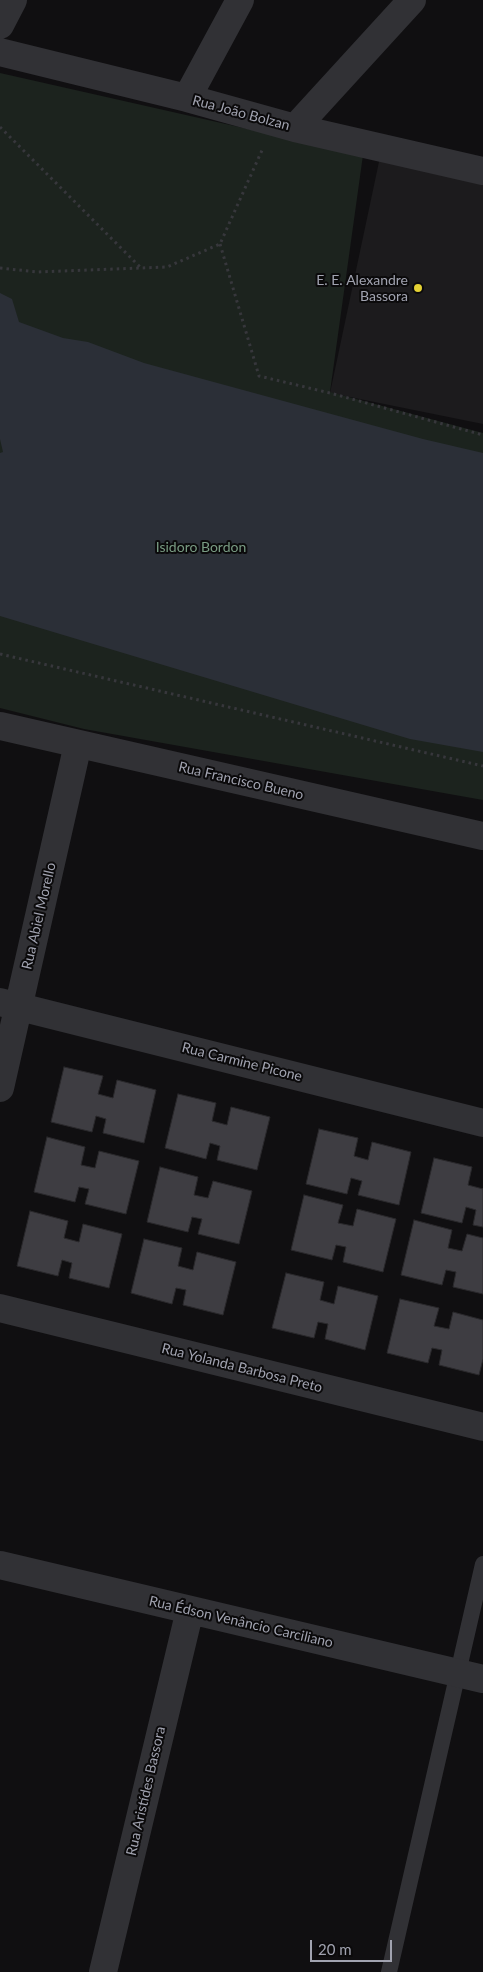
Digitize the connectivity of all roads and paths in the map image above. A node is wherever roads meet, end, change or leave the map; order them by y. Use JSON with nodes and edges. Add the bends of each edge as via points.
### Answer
{"nodes":[{"id":1,"x":13,"y":0,"type":"edge"},
{"id":2,"x":240,"y":0,"type":"edge"},
{"id":3,"x":412,"y":0,"type":"edge"},
{"id":4,"x":0,"y":25,"type":"edge"},
{"id":5,"x":0,"y":52,"type":"edge"},
{"id":6,"x":187,"y":98,"type":"junction"},
{"id":7,"x":0,"y":127,"type":"edge"},
{"id":8,"x":295,"y":128,"type":"junction"},
{"id":9,"x":266,"y":141,"type":"dead end"},
{"id":10,"x":483,"y":171,"type":"edge"},
{"id":11,"x":220,"y":244,"type":"junction"},
{"id":12,"x":0,"y":268,"type":"edge"},
{"id":13,"x":142,"y":268,"type":"junction"},
{"id":14,"x":483,"y":435,"type":"edge"},
{"id":15,"x":0,"y":654,"type":"edge"},
{"id":16,"x":0,"y":726,"type":"edge"},
{"id":17,"x":78,"y":744,"type":"junction"},
{"id":18,"x":483,"y":766,"type":"edge"},
{"id":19,"x":483,"y":836,"type":"edge"},
{"id":20,"x":9,"y":1004,"type":"edge"},
{"id":21,"x":0,"y":1088,"type":"edge"},
{"id":22,"x":483,"y":1123,"type":"edge"},
{"id":23,"x":0,"y":1308,"type":"edge"},
{"id":24,"x":483,"y":1427,"type":"edge"},
{"id":25,"x":483,"y":1564,"type":"edge"},
{"id":26,"x":0,"y":1565,"type":"edge"},
{"id":27,"x":190,"y":1610,"type":"junction"},
{"id":28,"x":470,"y":1676,"type":"edge"},
{"id":29,"x":103,"y":1972,"type":"edge"},
{"id":30,"x":389,"y":1972,"type":"edge"}],
"edges":[{"from":1,"to":4,"type":"street"},
{"from":2,"to":6,"type":"street"},
{"from":3,"to":8,"type":"street"},
{"from":5,"to":6,"type":"street","name":"Rua João Bolzan"},
{"from":6,"to":8,"type":"street","name":"Rua João Bolzan"},
{"from":7,"to":13,"type":"path"},
{"from":8,"to":10,"type":"street","name":"Rua João Bolzan"},
{"from":9,"to":11,"type":"path"},
{"from":11,"to":13,"type":"path","via":[[167,267]]},
{"from":11,"to":14,"type":"path","via":[[259,376],[330,392]]},
{"from":12,"to":13,"type":"path","via":[[37,272]]},
{"from":15,"to":18,"type":"path"},
{"from":16,"to":17,"type":"street","name":"Rua Francisco Bueno"},
{"from":17,"to":19,"type":"street","name":"Rua Francisco Bueno"},
{"from":17,"to":20,"type":"street","name":"Rua Abiel Morello"},
{"from":20,"to":21,"type":"street","name":"Rua Abiel Morello"},
{"from":20,"to":22,"type":"street","name":"Rua Carmine Picone"},
{"from":23,"to":24,"type":"street","name":"Rua Yolanda Barbosa Preto"},
{"from":25,"to":28,"type":"lane"},
{"from":26,"to":27,"type":"street","name":"Rua Édson Venâncio Carciliano"},
{"from":27,"to":28,"type":"street","name":"Rua Édson Venâncio Carciliano"},
{"from":27,"to":29,"type":"street","name":"Rua Aristídes Bassora"},
{"from":28,"to":30,"type":"lane"}]}
